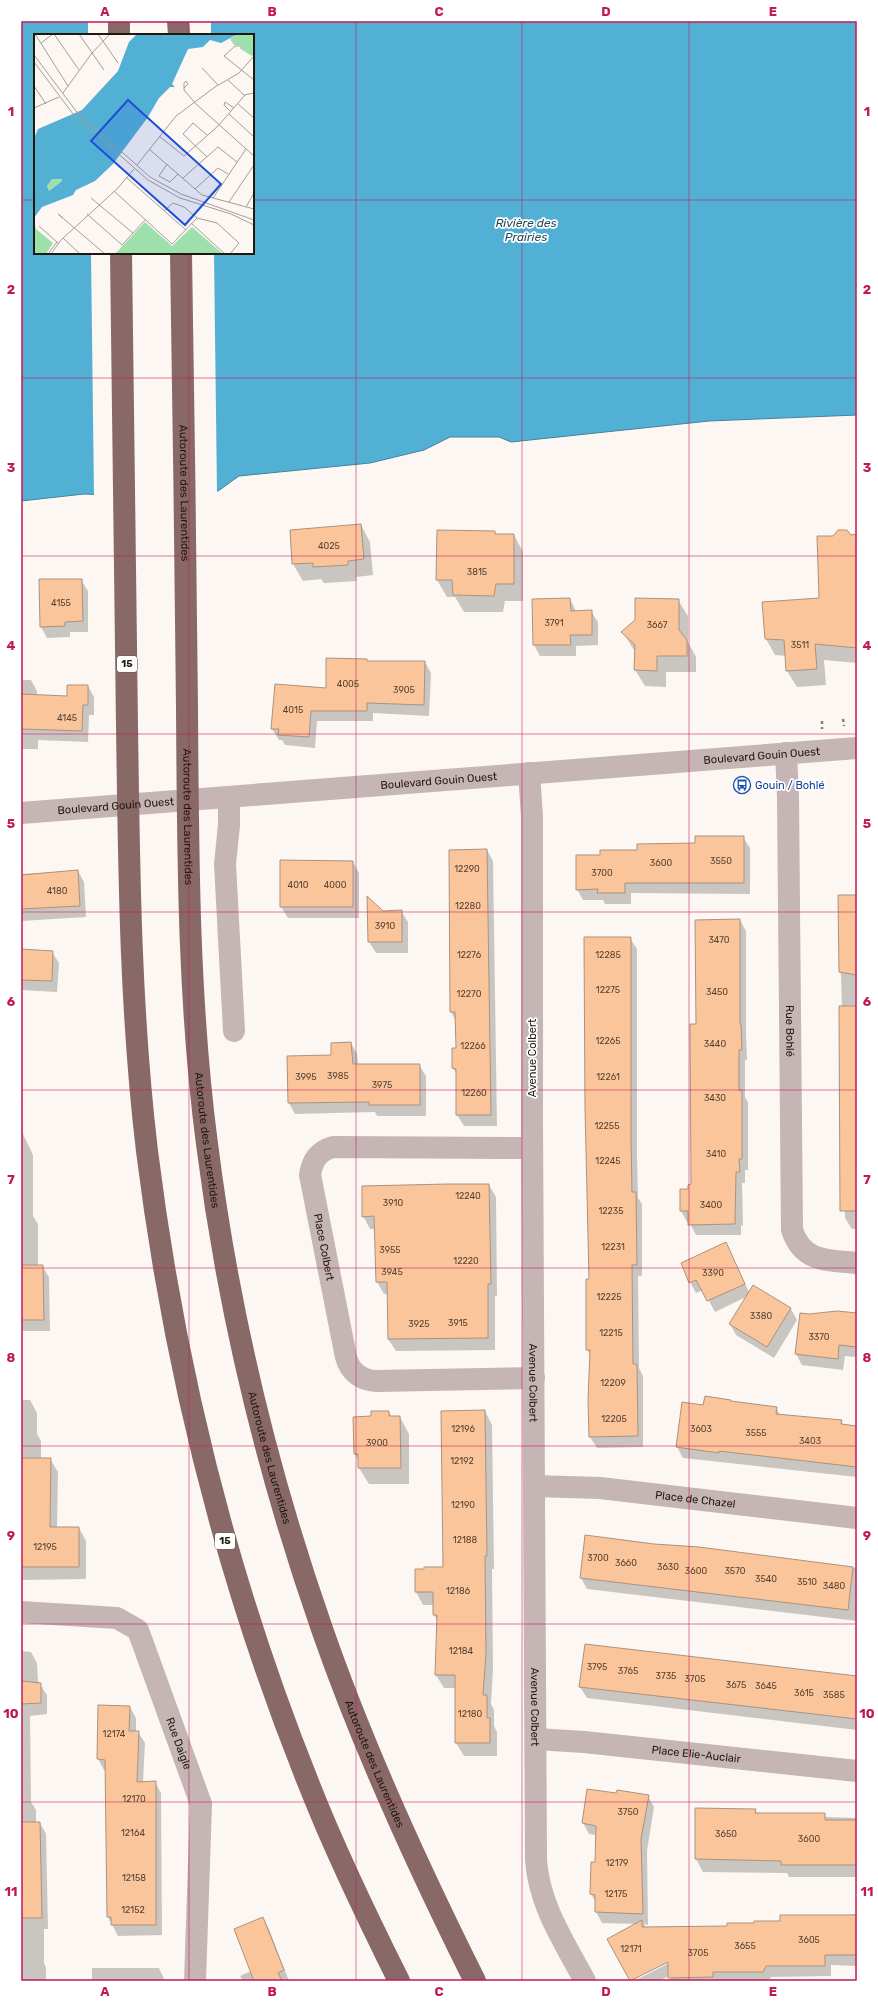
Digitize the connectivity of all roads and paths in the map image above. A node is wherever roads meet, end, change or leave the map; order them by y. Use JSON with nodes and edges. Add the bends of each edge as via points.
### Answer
{"nodes":[{"id":1,"x":119,"y":21,"type":"edge"},
{"id":2,"x":178,"y":21,"type":"edge"},
{"id":3,"x":119,"y":34,"type":"edge"},
{"id":4,"x":179,"y":34,"type":"edge"},
{"id":5,"x":121,"y":254,"type":"edge"},
{"id":6,"x":182,"y":254,"type":"edge"},
{"id":7,"x":857,"y":748,"type":"edge"},
{"id":8,"x":786,"y":753,"type":"junction"},
{"id":9,"x":529,"y":773,"type":"junction"},
{"id":10,"x":229,"y":797,"type":"junction"},
{"id":11,"x":21,"y":813,"type":"edge"},
{"id":12,"x":234,"y":1031,"type":"dead end"},
{"id":13,"x":532,"y":1148,"type":"junction"},
{"id":14,"x":857,"y":1263,"type":"edge"},
{"id":15,"x":534,"y":1378,"type":"junction"},
{"id":16,"x":534,"y":1486,"type":"junction"},
{"id":17,"x":857,"y":1518,"type":"edge"},
{"id":18,"x":21,"y":1612,"type":"edge"},
{"id":19,"x":536,"y":1739,"type":"junction"},
{"id":20,"x":857,"y":1771,"type":"edge"},
{"id":21,"x":195,"y":1981,"type":"edge"},
{"id":22,"x":399,"y":1981,"type":"edge"},
{"id":23,"x":475,"y":1981,"type":"edge"},
{"id":24,"x":585,"y":1981,"type":"edge"}],
"edges":[{"from":1,"to":3,"type":"highway"},
{"from":2,"to":4,"type":"highway"},
{"from":5,"to":22,"type":"highway","number":"15","via":[[133,994],[147,1152],[170,1296],[198,1434],[230,1556],[263,1660],[310,1788]]},
{"from":6,"to":23,"type":"highway","name":"Autoroute des Laurentides","via":[[192,972],[210,1172],[234,1310],[255,1406],[287,1523],[322,1629],[362,1736],[423,1874]]},
{"from":7,"to":8,"type":"street","name":"Boulevard Gouin Ouest"},
{"from":8,"to":9,"type":"street","name":"Boulevard Gouin Ouest"},
{"from":8,"to":14,"type":"street","name":"Rue Bohlé","via":[[792,1230],[797,1242],[812,1256]]},
{"from":9,"to":10,"type":"street","name":"Boulevard Gouin Ouest"},
{"from":9,"to":13,"type":"street","name":"Avenue Colbert","via":[[532,817]]},
{"from":10,"to":11,"type":"street","name":"Boulevard Gouin Ouest"},
{"from":10,"to":12,"type":"street","via":[[225,864]]},
{"from":13,"to":15,"type":"street","name":"Avenue Colbert"},
{"from":13,"to":15,"type":"street","name":"Place Colbert","via":[[333,1147],[321,1152],[310,1174],[346,1356],[354,1372],[364,1379],[376,1381]]},
{"from":15,"to":16,"type":"street","name":"Avenue Colbert"},
{"from":16,"to":17,"type":"street","name":"Place de Chazel","via":[[600,1488]]},
{"from":16,"to":19,"type":"street","name":"Avenue Colbert"},
{"from":18,"to":21,"type":"street","name":"Rue Daigle","via":[[117,1618],[138,1630],[201,1804]]},
{"from":19,"to":20,"type":"street","name":"Place Elie-Auclair"},
{"from":19,"to":24,"type":"street","name":"Avenue Colbert","via":[[536,1860],[539,1884],[551,1918]]}]}
